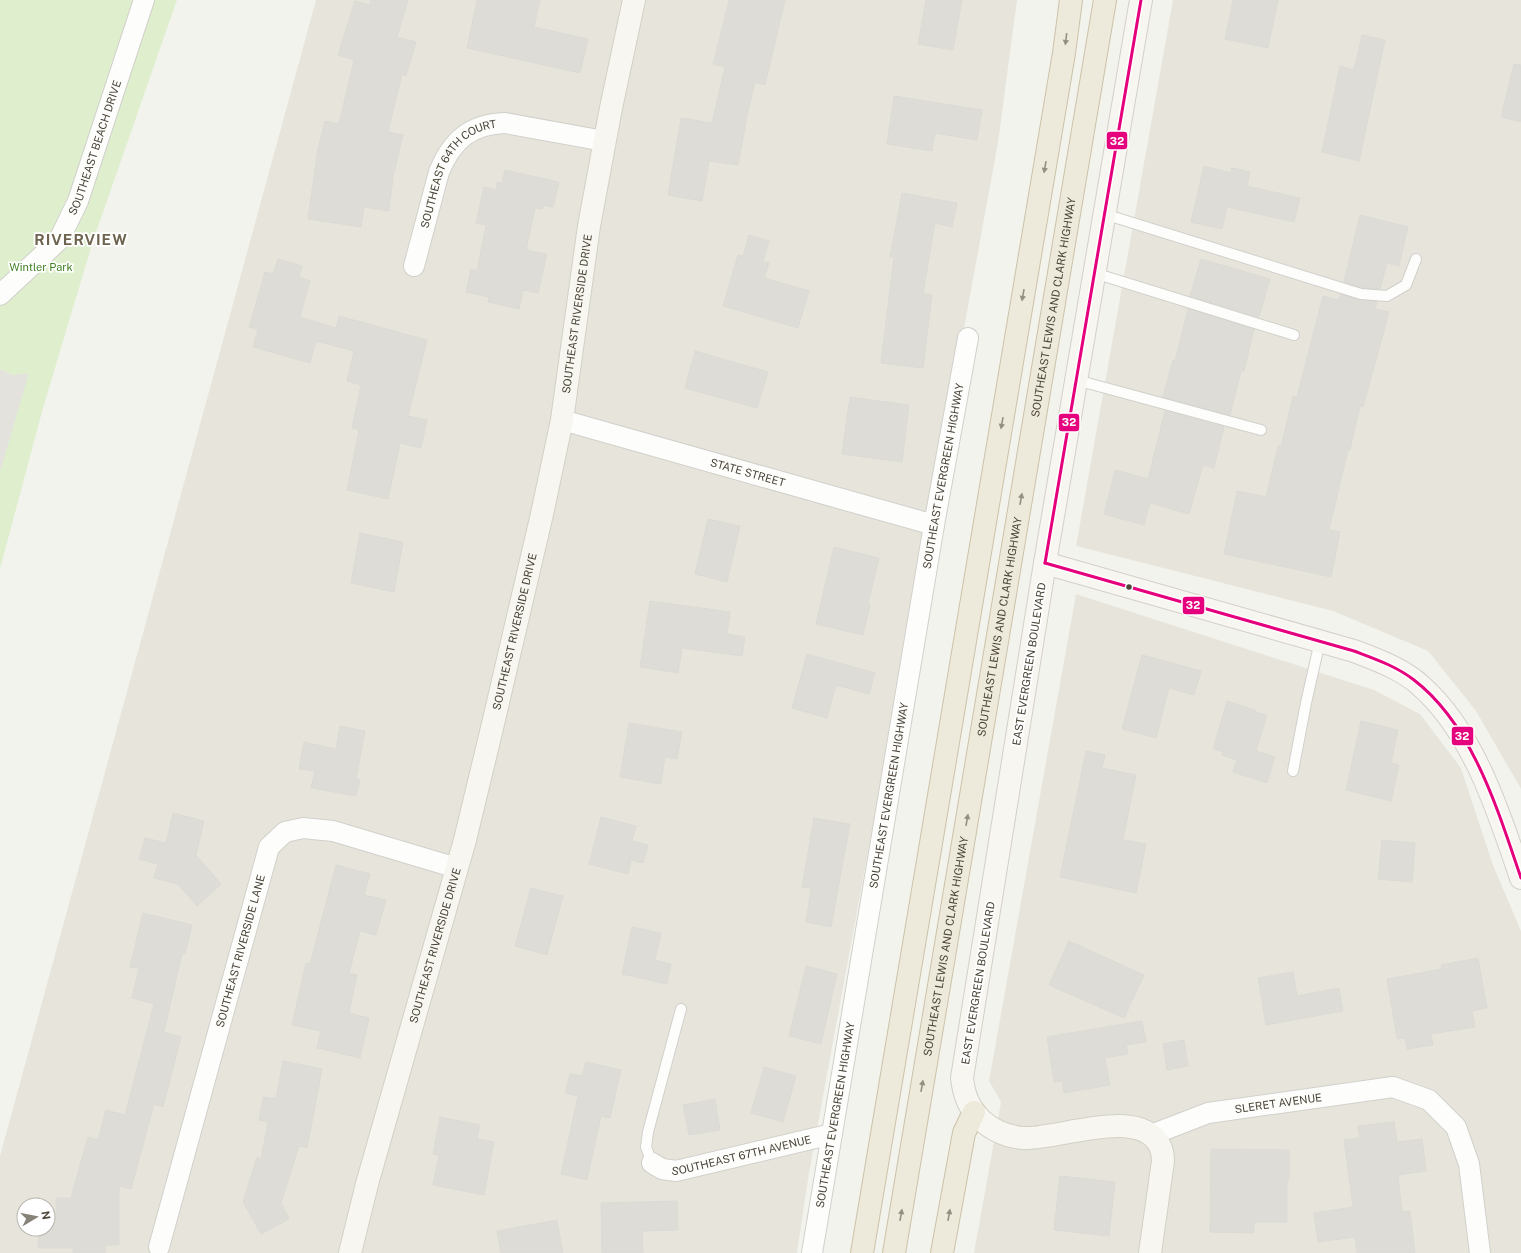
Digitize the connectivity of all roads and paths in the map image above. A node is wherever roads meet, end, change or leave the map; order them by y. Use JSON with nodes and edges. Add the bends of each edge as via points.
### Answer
{"nodes":[{"id":1,"x":144,"y":0,"type":"edge"},
{"id":2,"x":634,"y":0,"type":"edge"},
{"id":3,"x":1071,"y":0,"type":"edge"},
{"id":4,"x":1105,"y":0,"type":"edge"},
{"id":5,"x":1141,"y":0,"type":"edge"},
{"id":6,"x":604,"y":141,"type":"junction"},
{"id":7,"x":1104,"y":214,"type":"junction"},
{"id":8,"x":1416,"y":259,"type":"dead end"},
{"id":9,"x":414,"y":266,"type":"dead end"},
{"id":10,"x":1094,"y":273,"type":"junction"},
{"id":11,"x":0,"y":295,"type":"edge"},
{"id":12,"x":1294,"y":334,"type":"dead end"},
{"id":13,"x":968,"y":338,"type":"dead end"},
{"id":14,"x":1076,"y":380,"type":"junction"},
{"id":15,"x":562,"y":420,"type":"junction"},
{"id":16,"x":1261,"y":430,"type":"dead end"},
{"id":17,"x":934,"y":525,"type":"junction"},
{"id":18,"x":1045,"y":563,"type":"junction"},
{"id":19,"x":1320,"y":641,"type":"junction"},
{"id":20,"x":1293,"y":771,"type":"dead end"},
{"id":21,"x":457,"y":868,"type":"junction"},
{"id":22,"x":1521,"y":878,"type":"edge"},
{"id":23,"x":681,"y":1008,"type":"dead end"},
{"id":24,"x":974,"y":1112,"type":"junction"},
{"id":25,"x":832,"y":1134,"type":"junction"},
{"id":26,"x":1151,"y":1135,"type":"junction"},
{"id":27,"x":652,"y":1163,"type":"joint"},
{"id":28,"x":159,"y":1247,"type":"dead end"},
{"id":29,"x":350,"y":1253,"type":"edge"},
{"id":30,"x":812,"y":1253,"type":"edge"},
{"id":31,"x":862,"y":1253,"type":"edge"},
{"id":32,"x":894,"y":1253,"type":"edge"},
{"id":33,"x":942,"y":1253,"type":"edge"},
{"id":34,"x":1150,"y":1253,"type":"edge"},
{"id":35,"x":1480,"y":1253,"type":"edge"}],
"edges":[{"from":1,"to":11,"type":"street","name":"SOUTHEAST BEACH DRIVE","via":[[78,201],[59,240]]},
{"from":2,"to":6,"type":"street","name":"SOUTHEAST RIVERSIDE DRIVE"},
{"from":3,"to":31,"type":"highway","one_way":true},
{"from":32,"to":4,"type":"highway","name":"SOUTHEAST LEWIS AND CLARK HIGHWAY","one_way":true},
{"from":5,"to":7,"type":"street","name":"EAST EVERGREEN BOULEVARD"},
{"from":6,"to":9,"type":"street","name":"SOUTHEAST 64TH COURT","via":[[505,123],[493,123],[469,132],[450,149],[439,172]]},
{"from":6,"to":15,"type":"street","name":"SOUTHEAST RIVERSIDE DRIVE"},
{"from":7,"to":8,"type":"lane","via":[[1360,294],[1387,296],[1406,285]]},
{"from":7,"to":10,"type":"street","name":"EAST EVERGREEN BOULEVARD"},
{"from":10,"to":12,"type":"lane"},
{"from":10,"to":14,"type":"street","name":"EAST EVERGREEN BOULEVARD"},
{"from":13,"to":17,"type":"street","name":"SOUTHEAST EVERGREEN HIGHWAY"},
{"from":14,"to":16,"type":"lane"},
{"from":14,"to":18,"type":"street","name":"EAST EVERGREEN BOULEVARD"},
{"from":15,"to":17,"type":"street","name":"STATE STREET"},
{"from":15,"to":21,"type":"street","name":"SOUTHEAST RIVERSIDE DRIVE","via":[[514,636]]},
{"from":17,"to":25,"type":"street","name":"SOUTHEAST EVERGREEN HIGHWAY"},
{"from":18,"to":19,"type":"street"},
{"from":18,"to":24,"type":"street","name":"EAST EVERGREEN BOULEVARD","via":[[962,1078],[967,1104]]},
{"from":19,"to":20,"type":"lane"},
{"from":19,"to":22,"type":"street","via":[[1392,666],[1421,685],[1449,715],[1482,773]]},
{"from":21,"to":28,"type":"street","name":"SOUTHEAST RIVERSIDE LANE","via":[[333,831],[303,828],[285,832],[269,847]]},
{"from":21,"to":29,"type":"street","name":"SOUTHEAST RIVERSIDE DRIVE","via":[[369,1176]]},
{"from":23,"to":27,"type":"lane","via":[[648,1132],[646,1148]]},
{"from":24,"to":26,"type":"street","via":[[993,1129],[1012,1137],[1036,1138],[1118,1125],[1130,1126]]},
{"from":33,"to":24,"type":"highway","one_way":true,"via":[[964,1133]]},
{"from":25,"to":27,"type":"street","name":"SOUTHEAST 67TH AVENUE","via":[[676,1171],[662,1169]]},
{"from":25,"to":30,"type":"street","name":"SOUTHEAST EVERGREEN HIGHWAY"},
{"from":26,"to":34,"type":"street","via":[[1160,1146],[1163,1161]]},
{"from":26,"to":35,"type":"street","name":"SLERET AVENUE","via":[[1208,1113],[1393,1088],[1429,1100],[1456,1127],[1469,1164]]}]}
